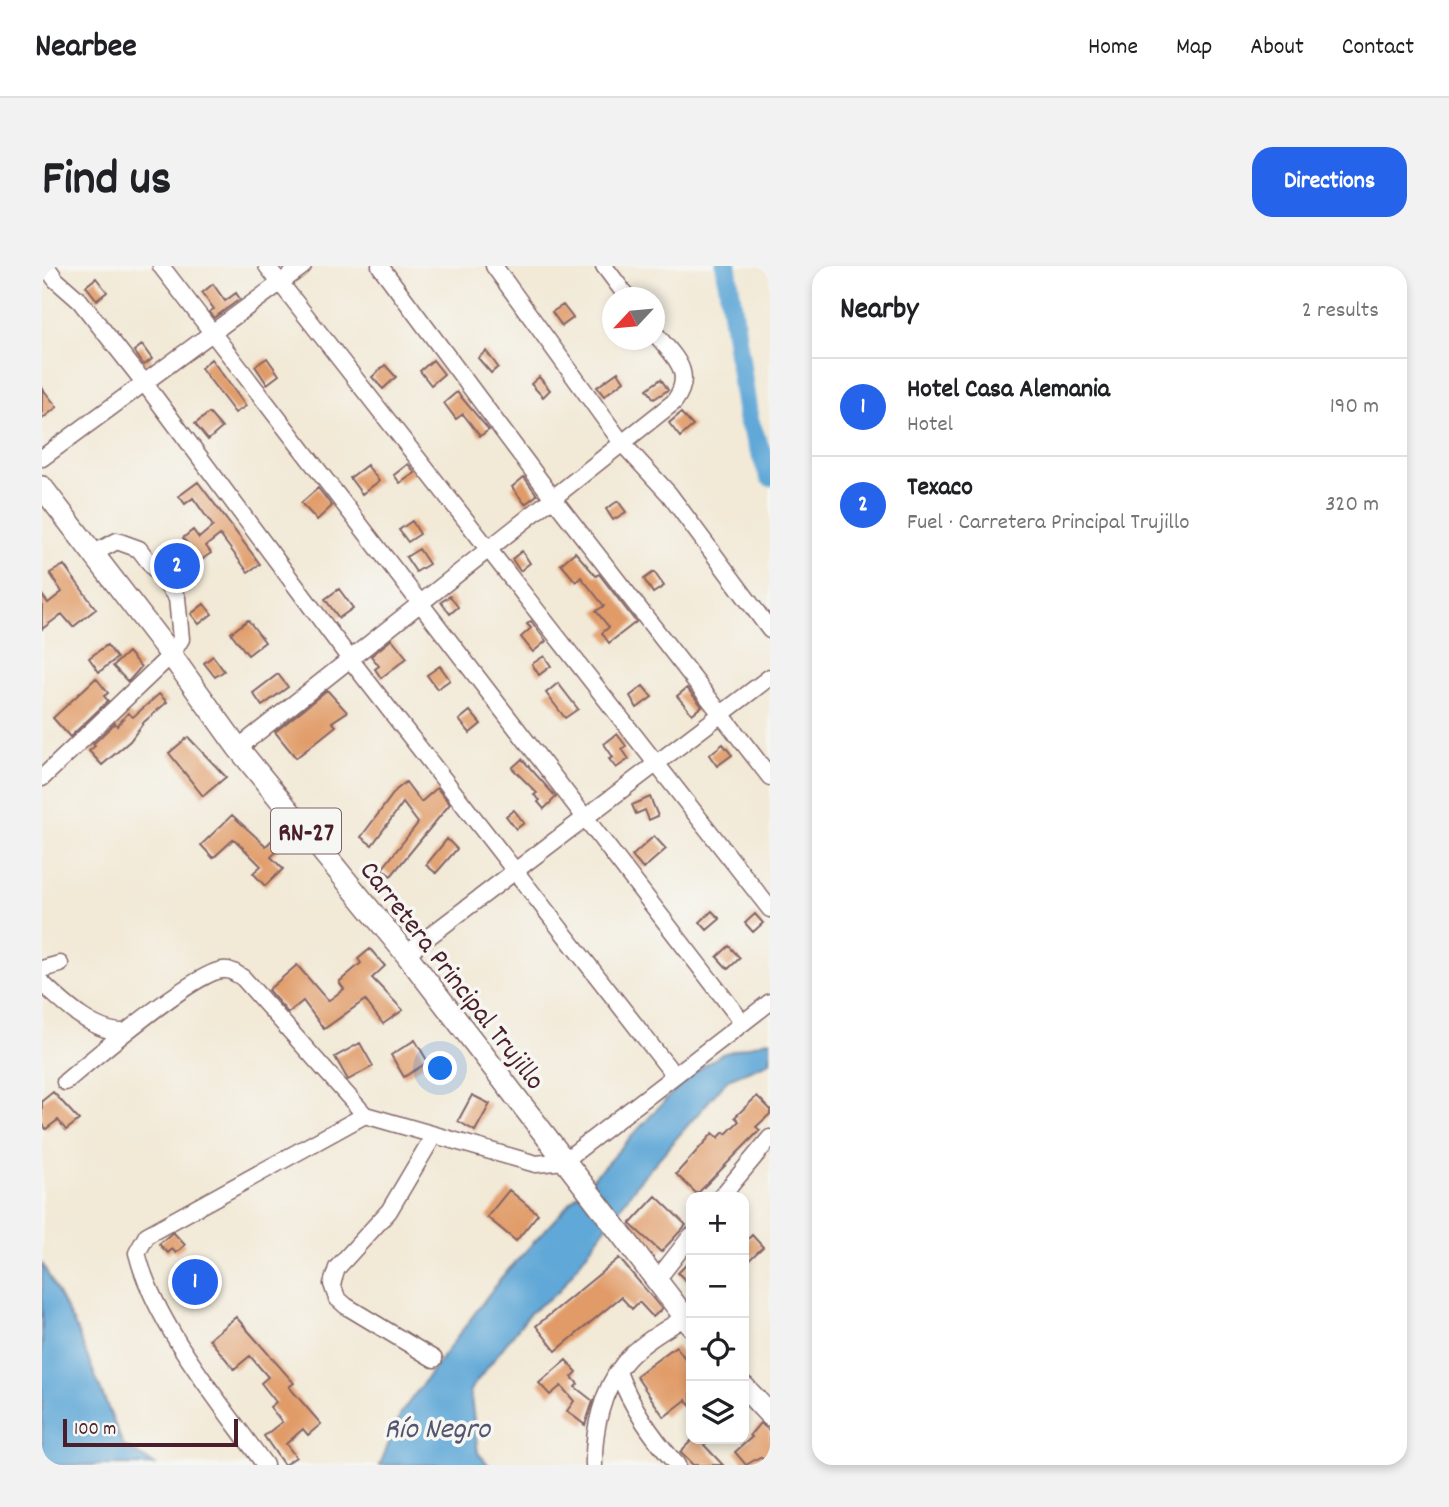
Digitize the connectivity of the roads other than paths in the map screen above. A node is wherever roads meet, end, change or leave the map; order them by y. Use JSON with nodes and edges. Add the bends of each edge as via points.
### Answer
{"nodes":[{"id":1,"x":46,"y":266,"type":"edge"},
{"id":2,"x":161,"y":266,"type":"edge"},
{"id":3,"x":267,"y":266,"type":"edge"},
{"id":4,"x":303,"y":266,"type":"edge"},
{"id":5,"x":380,"y":266,"type":"edge"},
{"id":6,"x":494,"y":266,"type":"edge"},
{"id":7,"x":604,"y":266,"type":"edge"},
{"id":8,"x":280,"y":283,"type":"junction"},
{"id":9,"x":620,"y":287,"type":"edge"},
{"id":10,"x":212,"y":334,"type":"junction"},
{"id":11,"x":665,"y":347,"type":"edge"},
{"id":12,"x":143,"y":381,"type":"junction"},
{"id":13,"x":622,"y":443,"type":"junction"},
{"id":14,"x":42,"y":458,"type":"edge"},
{"id":15,"x":42,"y":487,"type":"edge"},
{"id":16,"x":553,"y":498,"type":"junction"},
{"id":17,"x":487,"y":550,"type":"junction"},
{"id":18,"x":93,"y":553,"type":"junction"},
{"id":19,"x":421,"y":602,"type":"junction"},
{"id":20,"x":770,"y":630,"type":"edge"},
{"id":21,"x":171,"y":655,"type":"junction"},
{"id":22,"x":350,"y":659,"type":"junction"},
{"id":23,"x":770,"y":677,"type":"edge"},
{"id":24,"x":723,"y":713,"type":"junction"},
{"id":25,"x":238,"y":748,"type":"junction"},
{"id":26,"x":658,"y":763,"type":"junction"},
{"id":27,"x":770,"y":777,"type":"edge"},
{"id":28,"x":42,"y":778,"type":"edge"},
{"id":29,"x":584,"y":818,"type":"junction"},
{"id":30,"x":514,"y":872,"type":"junction"},
{"id":31,"x":770,"y":909,"type":"edge"},
{"id":32,"x":406,"y":954,"type":"junction"},
{"id":33,"x":60,"y":964,"type":"dead end"},
{"id":34,"x":42,"y":969,"type":"edge"},
{"id":35,"x":42,"y":982,"type":"edge"},
{"id":36,"x":770,"y":1002,"type":"edge"},
{"id":37,"x":743,"y":1023,"type":"junction"},
{"id":38,"x":126,"y":1032,"type":"junction"},
{"id":39,"x":674,"y":1074,"type":"junction"},
{"id":40,"x":65,"y":1082,"type":"dead end"},
{"id":41,"x":365,"y":1115,"type":"junction"},
{"id":42,"x":434,"y":1135,"type":"junction"},
{"id":43,"x":770,"y":1138,"type":"edge"},
{"id":44,"x":568,"y":1167,"type":"junction"},
{"id":45,"x":725,"y":1192,"type":"edge"},
{"id":46,"x":686,"y":1242,"type":"edge"},
{"id":47,"x":656,"y":1281,"type":"junction"},
{"id":48,"x":686,"y":1318,"type":"edge"},
{"id":49,"x":686,"y":1322,"type":"edge"},
{"id":50,"x":434,"y":1359,"type":"dead end"},
{"id":51,"x":618,"y":1372,"type":"junction"},
{"id":52,"x":749,"y":1392,"type":"edge"},
{"id":53,"x":770,"y":1415,"type":"edge"},
{"id":54,"x":265,"y":1465,"type":"edge"},
{"id":55,"x":594,"y":1465,"type":"edge"},
{"id":56,"x":677,"y":1465,"type":"edge"}],
"edges":[{"from":1,"to":12,"type":"street"},
{"from":2,"to":10,"type":"street"},
{"from":3,"to":8,"type":"street"},
{"from":4,"to":8,"type":"street"},
{"from":5,"to":16,"type":"street"},
{"from":6,"to":13,"type":"street"},
{"from":7,"to":9,"type":"street"},
{"from":8,"to":10,"type":"street"},
{"from":8,"to":17,"type":"street"},
{"from":10,"to":12,"type":"street"},
{"from":10,"to":19,"type":"street"},
{"from":11,"to":13,"type":"street","via":[[684,374],[684,388],[674,402]]},
{"from":12,"to":14,"type":"street"},
{"from":12,"to":22,"type":"street"},
{"from":13,"to":16,"type":"street"},
{"from":13,"to":20,"type":"street","via":[[670,494]]},
{"from":15,"to":18,"type":"main road","name":"Carretera Principal Trujillo","number":"RN-27"},
{"from":16,"to":17,"type":"street"},
{"from":16,"to":24,"type":"street"},
{"from":17,"to":19,"type":"street"},
{"from":17,"to":26,"type":"street"},
{"from":18,"to":21,"type":"main road","name":"Carretera Principal Trujillo","number":"RN-27"},
{"from":18,"to":21,"type":"street","via":[[117,541],[131,545],[162,576],[177,598],[181,614],[181,639]]},
{"from":19,"to":22,"type":"street"},
{"from":19,"to":29,"type":"street"},
{"from":21,"to":25,"type":"main road","name":"Carretera Principal Trujillo","number":"RN-27"},
{"from":21,"to":28,"type":"street"},
{"from":22,"to":25,"type":"street"},
{"from":22,"to":30,"type":"street"},
{"from":23,"to":24,"type":"street"},
{"from":24,"to":26,"type":"street"},
{"from":24,"to":27,"type":"street"},
{"from":25,"to":32,"type":"main road","name":"Carretera Principal Trujillo","number":"RN-27"},
{"from":26,"to":29,"type":"street"},
{"from":26,"to":31,"type":"street"},
{"from":29,"to":30,"type":"street"},
{"from":29,"to":37,"type":"street"},
{"from":30,"to":32,"type":"street"},
{"from":30,"to":39,"type":"street"},
{"from":32,"to":44,"type":"main road","name":"Carretera Principal Trujillo","number":"RN-27"},
{"from":33,"to":34,"type":"street"},
{"from":35,"to":38,"type":"street","via":[[100,1028]]},
{"from":36,"to":37,"type":"street"},
{"from":37,"to":39,"type":"street"},
{"from":38,"to":40,"type":"street"},
{"from":38,"to":41,"type":"street","via":[[205,976],[232,971]]},
{"from":39,"to":44,"type":"street"},
{"from":41,"to":42,"type":"street"},
{"from":41,"to":54,"type":"street","via":[[148,1235],[137,1253],[142,1272],[188,1358]]},
{"from":42,"to":44,"type":"street","via":[[536,1164]]},
{"from":42,"to":50,"type":"street","via":[[389,1211],[337,1268],[332,1284],[346,1306]]},
{"from":43,"to":45,"type":"street"},
{"from":44,"to":47,"type":"main road","name":"Carretera Principal Trujillo","number":"RN-27"},
{"from":46,"to":47,"type":"street"},
{"from":47,"to":48,"type":"main road","number":"RN-27"},
{"from":49,"to":51,"type":"street","via":[[654,1337]]},
{"from":51,"to":55,"type":"street","via":[[598,1415]]},
{"from":51,"to":56,"type":"street","via":[[626,1392]]},
{"from":52,"to":53,"type":"main road"}]}
